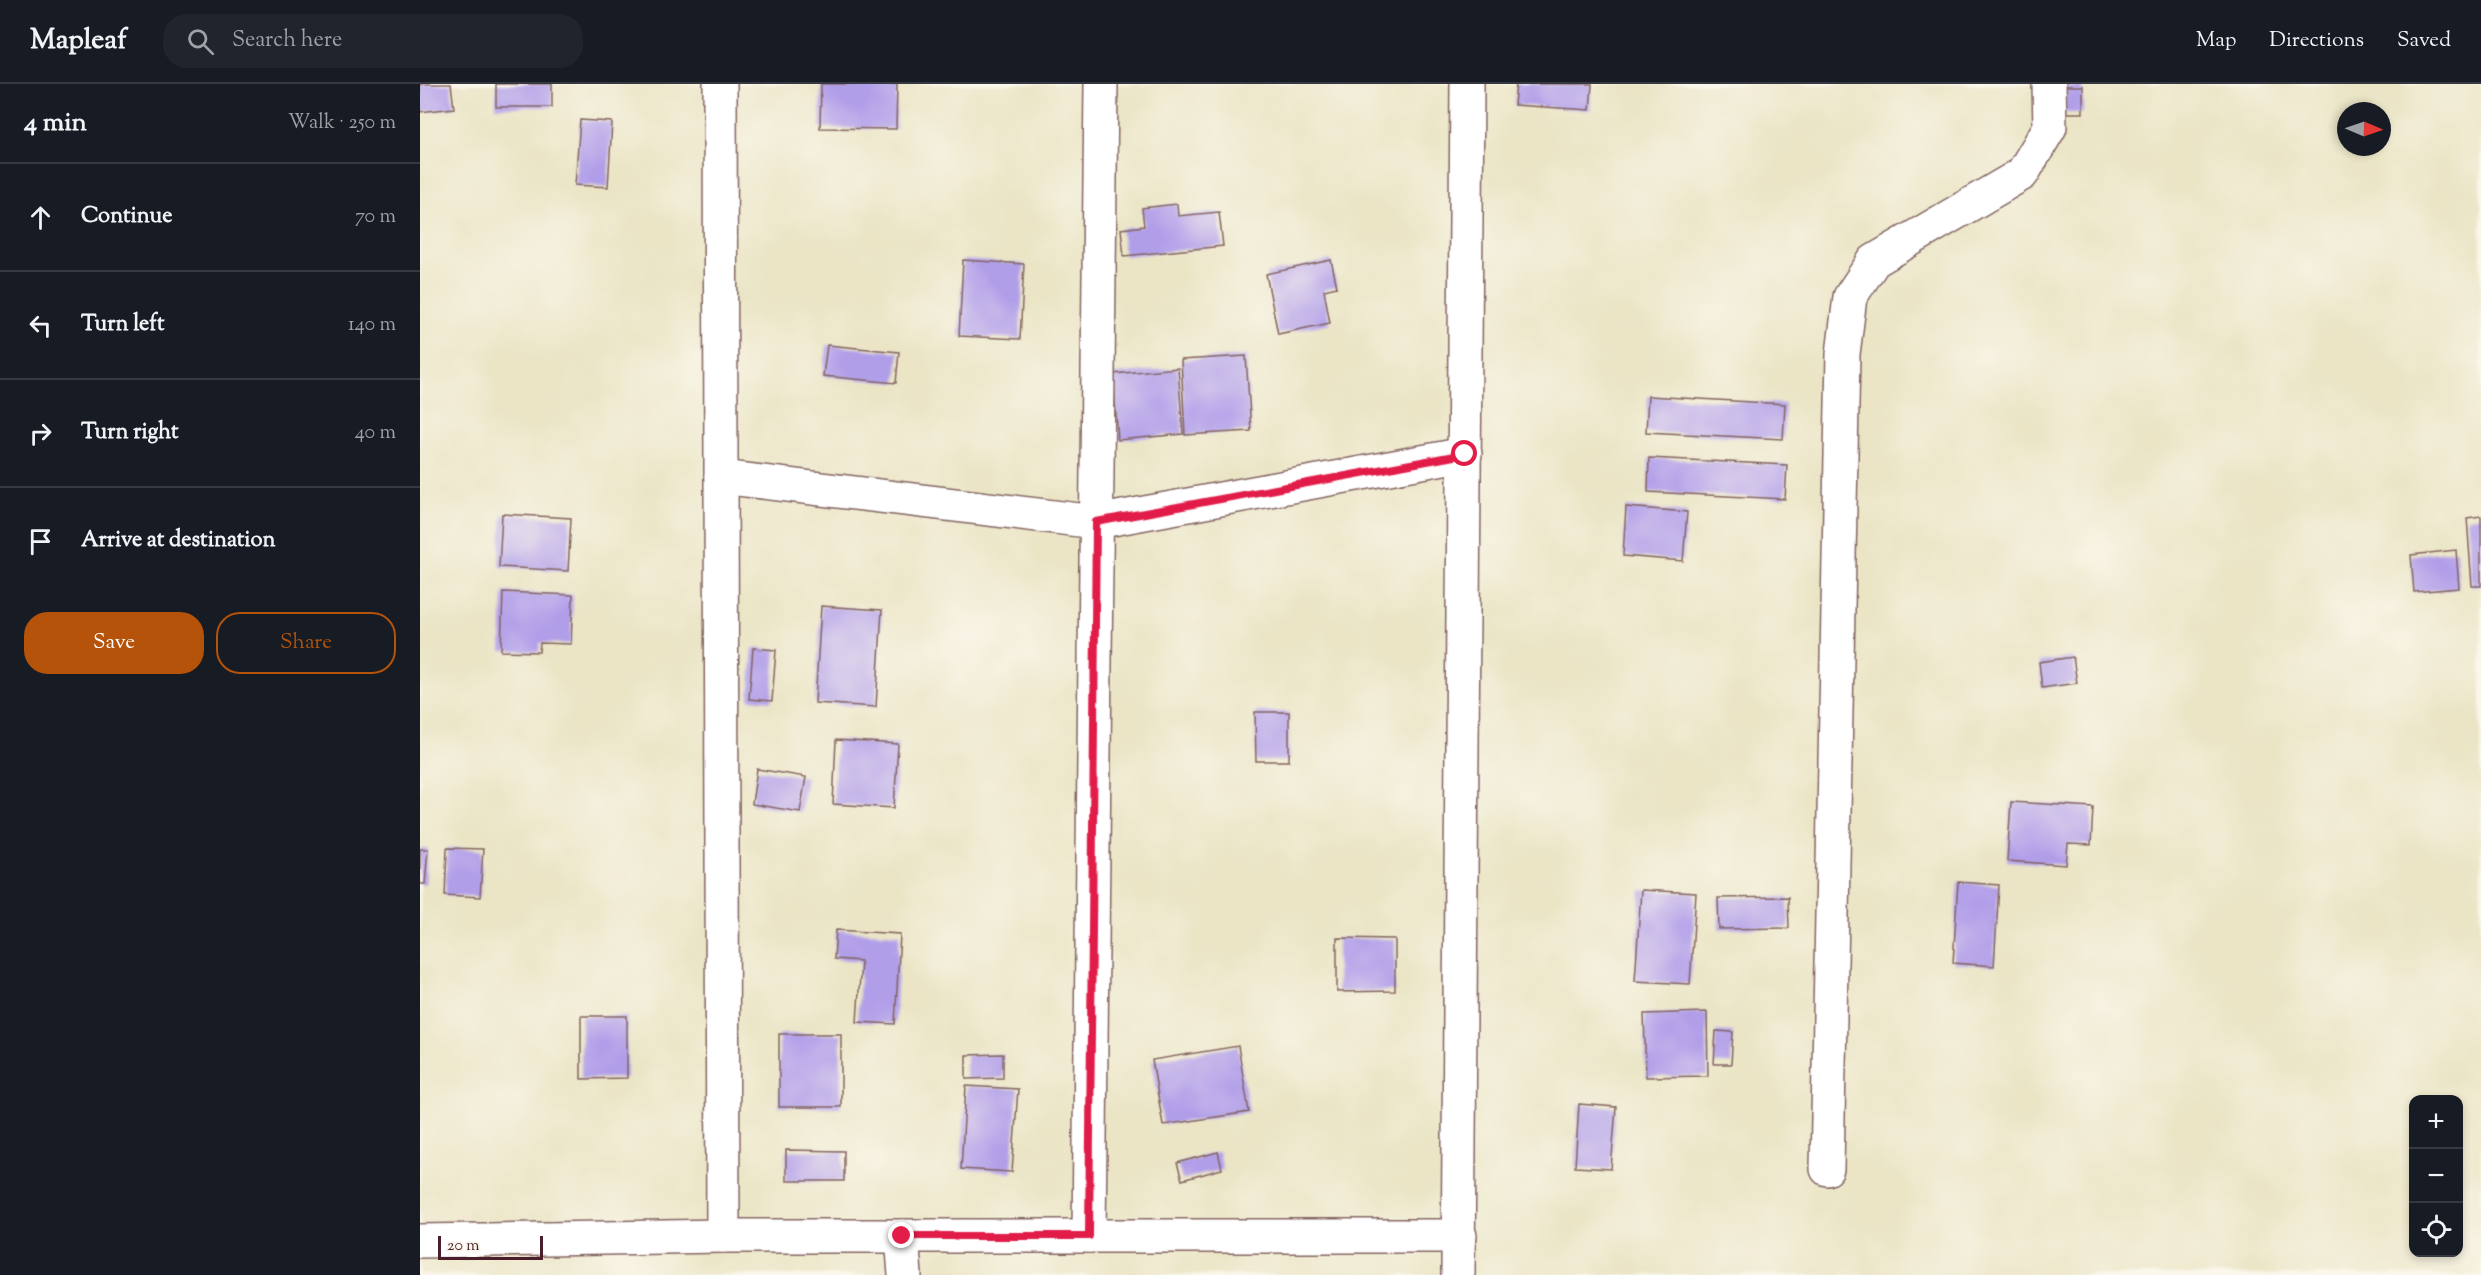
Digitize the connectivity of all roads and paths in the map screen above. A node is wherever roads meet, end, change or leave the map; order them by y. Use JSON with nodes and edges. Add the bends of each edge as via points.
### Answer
{"nodes":[{"id":1,"x":720,"y":84,"type":"edge"},
{"id":2,"x":1101,"y":84,"type":"edge"},
{"id":3,"x":1467,"y":84,"type":"edge"},
{"id":4,"x":2049,"y":84,"type":"edge"},
{"id":5,"x":1465,"y":454,"type":"junction"},
{"id":6,"x":721,"y":477,"type":"junction"},
{"id":7,"x":1096,"y":522,"type":"junction"},
{"id":8,"x":1827,"y":1169,"type":"dead end"},
{"id":9,"x":723,"y":1236,"type":"junction"},
{"id":10,"x":902,"y":1236,"type":"junction"},
{"id":11,"x":1089,"y":1236,"type":"junction"},
{"id":12,"x":1460,"y":1236,"type":"junction"},
{"id":13,"x":420,"y":1241,"type":"edge"},
{"id":14,"x":905,"y":1275,"type":"edge"},
{"id":15,"x":1458,"y":1275,"type":"edge"}],
"edges":[{"from":1,"to":6,"type":"street"},
{"from":2,"to":7,"type":"street"},
{"from":3,"to":5,"type":"street"},
{"from":4,"to":8,"type":"street","via":[[2050,127],[2022,174],[1874,261],[1850,297],[1843,354]]},
{"from":5,"to":7,"type":"street"},
{"from":5,"to":12,"type":"street"},
{"from":6,"to":7,"type":"street"},
{"from":6,"to":9,"type":"street"},
{"from":7,"to":11,"type":"street"},
{"from":9,"to":10,"type":"street"},
{"from":9,"to":13,"type":"street"},
{"from":10,"to":11,"type":"street"},
{"from":10,"to":14,"type":"street"},
{"from":11,"to":12,"type":"street"},
{"from":12,"to":15,"type":"street"}]}
